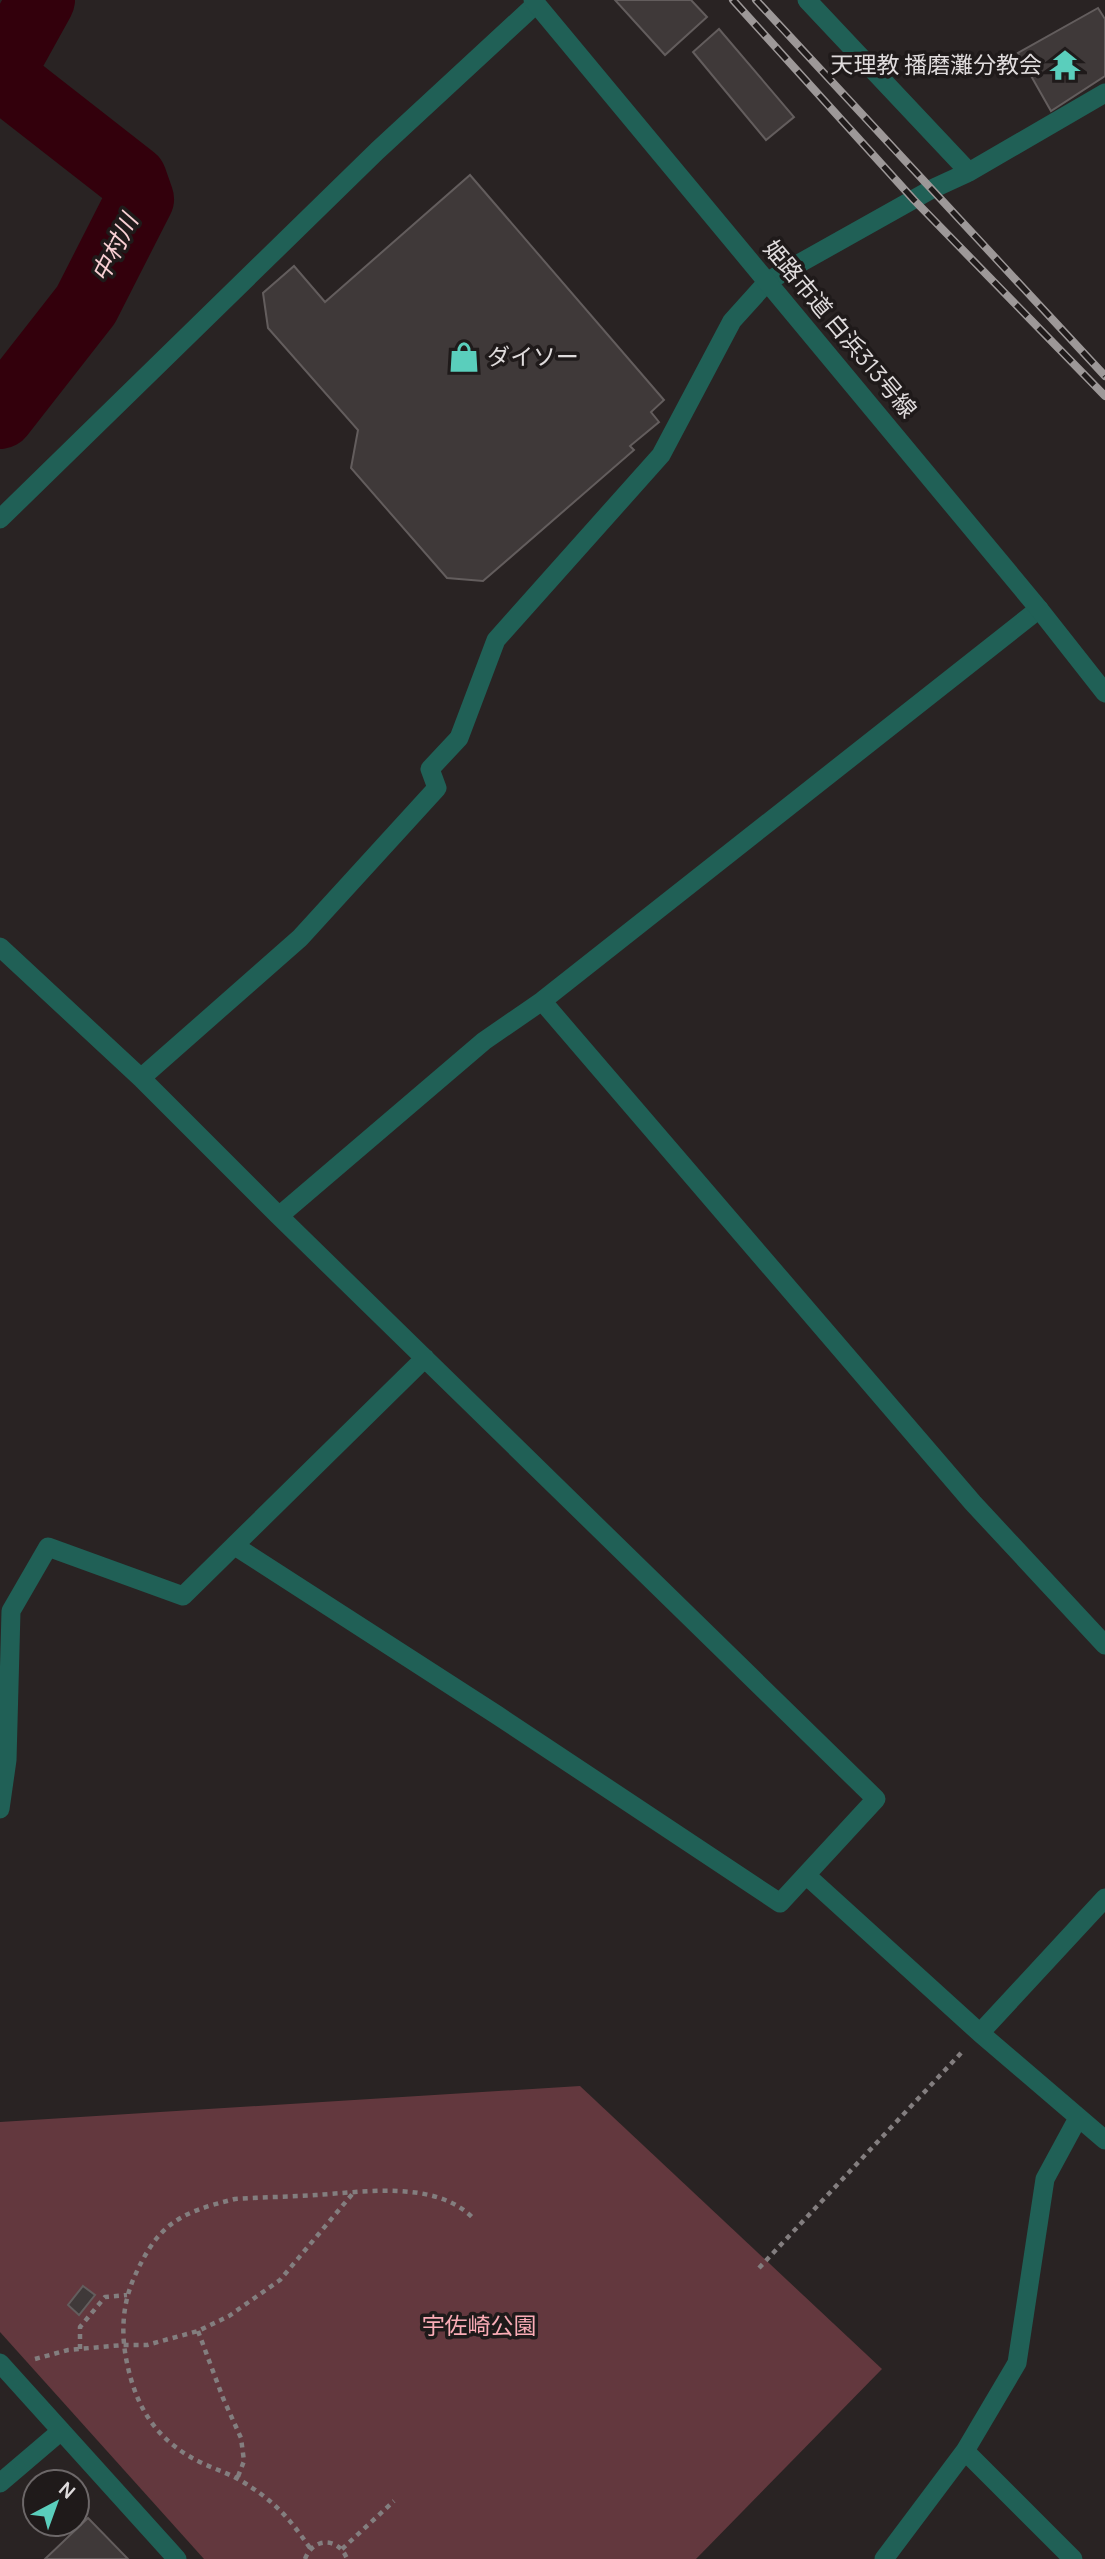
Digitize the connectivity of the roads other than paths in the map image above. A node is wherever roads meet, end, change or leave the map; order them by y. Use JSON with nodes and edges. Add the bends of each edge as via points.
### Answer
{"nodes":[{"id":1,"x":807,"y":0,"type":"edge"},
{"id":2,"x":535,"y":2,"type":"edge"},
{"id":3,"x":1105,"y":93,"type":"edge"},
{"id":4,"x":968,"y":172,"type":"junction"},
{"id":5,"x":768,"y":281,"type":"junction"},
{"id":6,"x":0,"y":519,"type":"edge"},
{"id":7,"x":1039,"y":609,"type":"junction"},
{"id":8,"x":1105,"y":693,"type":"edge"},
{"id":9,"x":0,"y":947,"type":"edge"},
{"id":10,"x":542,"y":1001,"type":"junction"},
{"id":11,"x":141,"y":1078,"type":"junction"},
{"id":12,"x":279,"y":1216,"type":"junction"},
{"id":13,"x":425,"y":1357,"type":"junction"},
{"id":14,"x":235,"y":1546,"type":"junction"},
{"id":15,"x":1105,"y":1645,"type":"edge"},
{"id":16,"x":0,"y":1809,"type":"edge"},
{"id":17,"x":806,"y":1875,"type":"junction"},
{"id":18,"x":1105,"y":1898,"type":"edge"},
{"id":19,"x":980,"y":2033,"type":"junction"},
{"id":20,"x":1078,"y":2118,"type":"junction"},
{"id":21,"x":1105,"y":2140,"type":"edge"},
{"id":22,"x":2,"y":2365,"type":"edge"},
{"id":23,"x":61,"y":2431,"type":"junction"},
{"id":24,"x":965,"y":2451,"type":"junction"},
{"id":25,"x":0,"y":2483,"type":"edge"},
{"id":26,"x":177,"y":2559,"type":"edge"},
{"id":27,"x":884,"y":2559,"type":"edge"},
{"id":28,"x":1073,"y":2559,"type":"edge"}],
"edges":[{"from":1,"to":4,"type":"street"},
{"from":2,"to":5,"type":"street","name":"姫路市道 白浜313号線"},
{"from":2,"to":6,"type":"street"},
{"from":3,"to":4,"type":"street"},
{"from":4,"to":5,"type":"street"},
{"from":5,"to":7,"type":"street","name":"姫路市道 白浜313号線"},
{"from":5,"to":11,"type":"street","via":[[732,321],[661,455],[496,640],[459,738],[430,769],[437,788],[300,938]]},
{"from":7,"to":8,"type":"street","name":"姫路市道 白浜313号線"},
{"from":7,"to":10,"type":"street"},
{"from":9,"to":11,"type":"street"},
{"from":10,"to":12,"type":"street","via":[[484,1041]]},
{"from":10,"to":15,"type":"street","via":[[973,1503]]},
{"from":11,"to":12,"type":"street"},
{"from":12,"to":13,"type":"street"},
{"from":13,"to":14,"type":"street"},
{"from":13,"to":17,"type":"street","via":[[876,1799]]},
{"from":14,"to":16,"type":"street","via":[[183,1596],[48,1547],[11,1611],[7,1760]]},
{"from":14,"to":17,"type":"street","via":[[780,1903]]},
{"from":17,"to":19,"type":"street"},
{"from":18,"to":19,"type":"street"},
{"from":19,"to":20,"type":"street"},
{"from":20,"to":21,"type":"street"},
{"from":20,"to":24,"type":"street","via":[[1045,2179],[1017,2363]]},
{"from":22,"to":23,"type":"street"},
{"from":23,"to":25,"type":"street"},
{"from":23,"to":26,"type":"street"},
{"from":24,"to":27,"type":"street"},
{"from":24,"to":28,"type":"street"}]}
